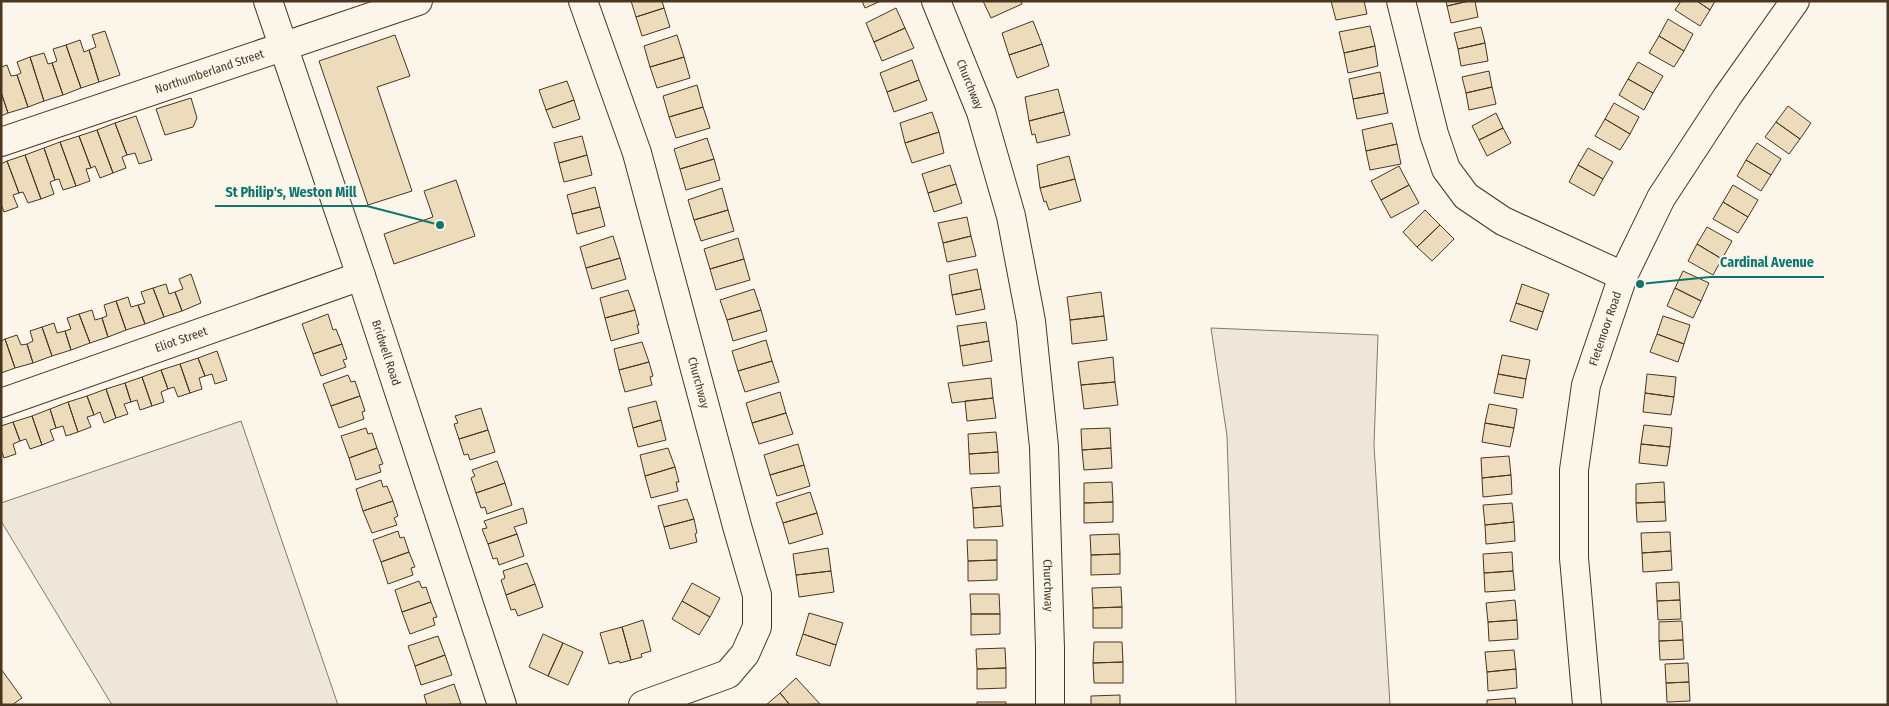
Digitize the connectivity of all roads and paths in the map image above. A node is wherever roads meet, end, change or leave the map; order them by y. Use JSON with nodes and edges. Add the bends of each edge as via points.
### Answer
{"nodes":[{"id":1,"x":268,"y":1,"type":"edge"},
{"id":2,"x":418,"y":1,"type":"edge"},
{"id":3,"x":583,"y":1,"type":"edge"},
{"id":4,"x":936,"y":1,"type":"edge"},
{"id":5,"x":1401,"y":1,"type":"edge"},
{"id":6,"x":1795,"y":1,"type":"edge"},
{"id":7,"x":284,"y":47,"type":"junction"},
{"id":8,"x":1,"y":142,"type":"edge"},
{"id":9,"x":361,"y":276,"type":"junction"},
{"id":10,"x":1623,"y":276,"type":"junction"},
{"id":11,"x":1,"y":403,"type":"edge"},
{"id":12,"x":502,"y":705,"type":"edge"},
{"id":13,"x":643,"y":705,"type":"edge"},
{"id":14,"x":1050,"y":705,"type":"edge"},
{"id":15,"x":1587,"y":705,"type":"edge"}],
"edges":[{"from":1,"to":7,"type":"street","name":"Bridwell Road"},
{"from":2,"to":7,"type":"street","name":"Northumberland Street"},
{"from":3,"to":13,"type":"street","name":"Churchway","via":[[637,153],[757,595],[758,627],[745,654],[728,674]]},
{"from":4,"to":14,"type":"street","name":"Churchway","via":[[981,112],[1011,216],[1031,321],[1044,447]]},
{"from":5,"to":10,"type":"street","via":[[1434,134],[1446,169],[1466,196],[1504,221]]},
{"from":6,"to":10,"type":"street","name":"Fletemoor Road","via":[[1661,198]]},
{"from":7,"to":8,"type":"street","name":"Northumberland Street"},
{"from":7,"to":9,"type":"street","name":"Bridwell Road"},
{"from":9,"to":11,"type":"street","name":"Eliot Street"},
{"from":9,"to":12,"type":"street","name":"Bridwell Road"},
{"from":10,"to":15,"type":"street","name":"Fletemoor Road","via":[[1586,385],[1574,470],[1574,558]]}]}
